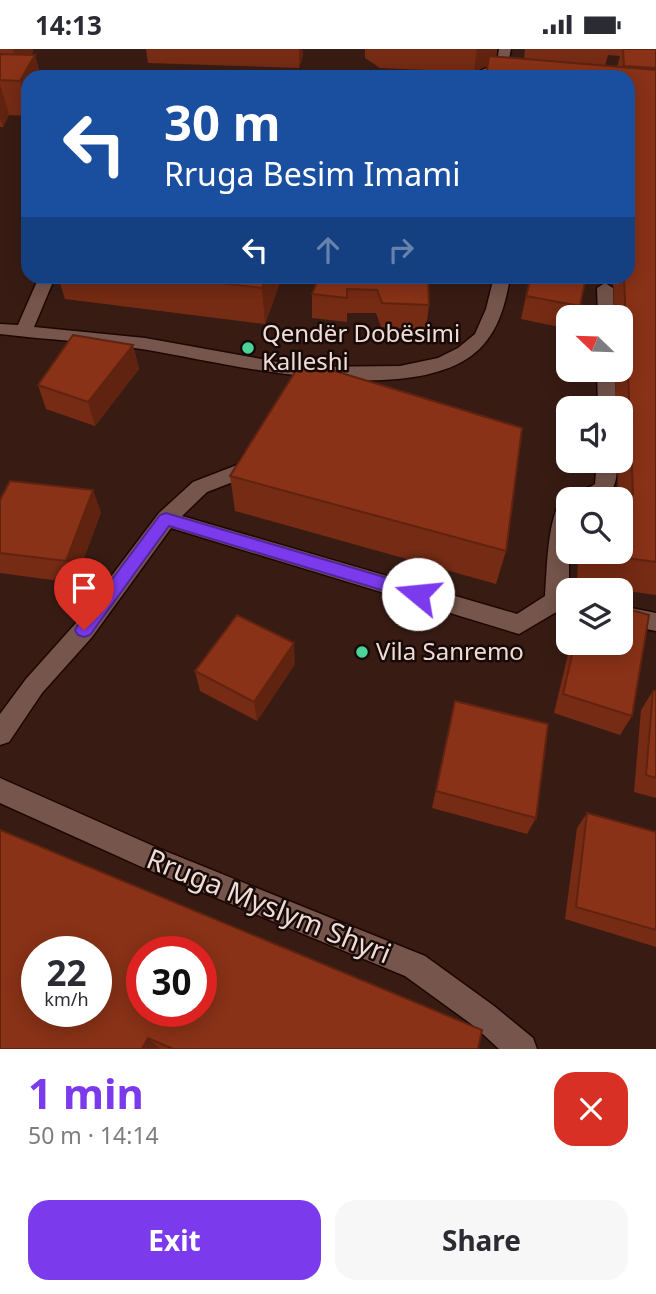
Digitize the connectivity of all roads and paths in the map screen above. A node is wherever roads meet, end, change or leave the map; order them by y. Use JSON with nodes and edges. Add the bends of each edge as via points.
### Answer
{"nodes":[{"id":1,"x":505,"y":49,"type":"edge"},
{"id":2,"x":490,"y":70,"type":"edge"},
{"id":3,"x":44,"y":284,"type":"edge"},
{"id":4,"x":500,"y":284,"type":"edge"},
{"id":5,"x":605,"y":288,"type":"dead end"},
{"id":6,"x":606,"y":305,"type":"edge"},
{"id":7,"x":0,"y":329,"type":"edge"},
{"id":8,"x":24,"y":331,"type":"junction"},
{"id":9,"x":302,"y":372,"type":"junction"},
{"id":10,"x":290,"y":396,"type":"edge"},
{"id":11,"x":264,"y":439,"type":"edge"},
{"id":12,"x":166,"y":519,"type":"junction"},
{"id":13,"x":556,"y":606,"type":"edge"},
{"id":14,"x":633,"y":617,"type":"edge"},
{"id":15,"x":656,"y":622,"type":"edge"},
{"id":16,"x":0,"y":734,"type":"edge"},
{"id":17,"x":0,"y":790,"type":"edge"},
{"id":18,"x":522,"y":1049,"type":"edge"}],
"edges":[{"from":1,"to":2,"type":"street","via":[[503,65]]},
{"from":3,"to":8,"type":"street"},
{"from":4,"to":9,"type":"street","via":[[483,336],[450,360],[401,371]]},
{"from":5,"to":6,"type":"street"},
{"from":7,"to":8,"type":"street"},
{"from":8,"to":9,"type":"street","via":[[145,344]]},
{"from":9,"to":10,"type":"street"},
{"from":11,"to":12,"type":"street","via":[[244,470],[201,487]]},
{"from":12,"to":13,"type":"street","via":[[519,624]]},
{"from":12,"to":16,"type":"street"},
{"from":14,"to":15,"type":"street"},
{"from":17,"to":18,"type":"street","name":"Rruga Myslym Shyri","via":[[153,859],[415,966]]}]}
